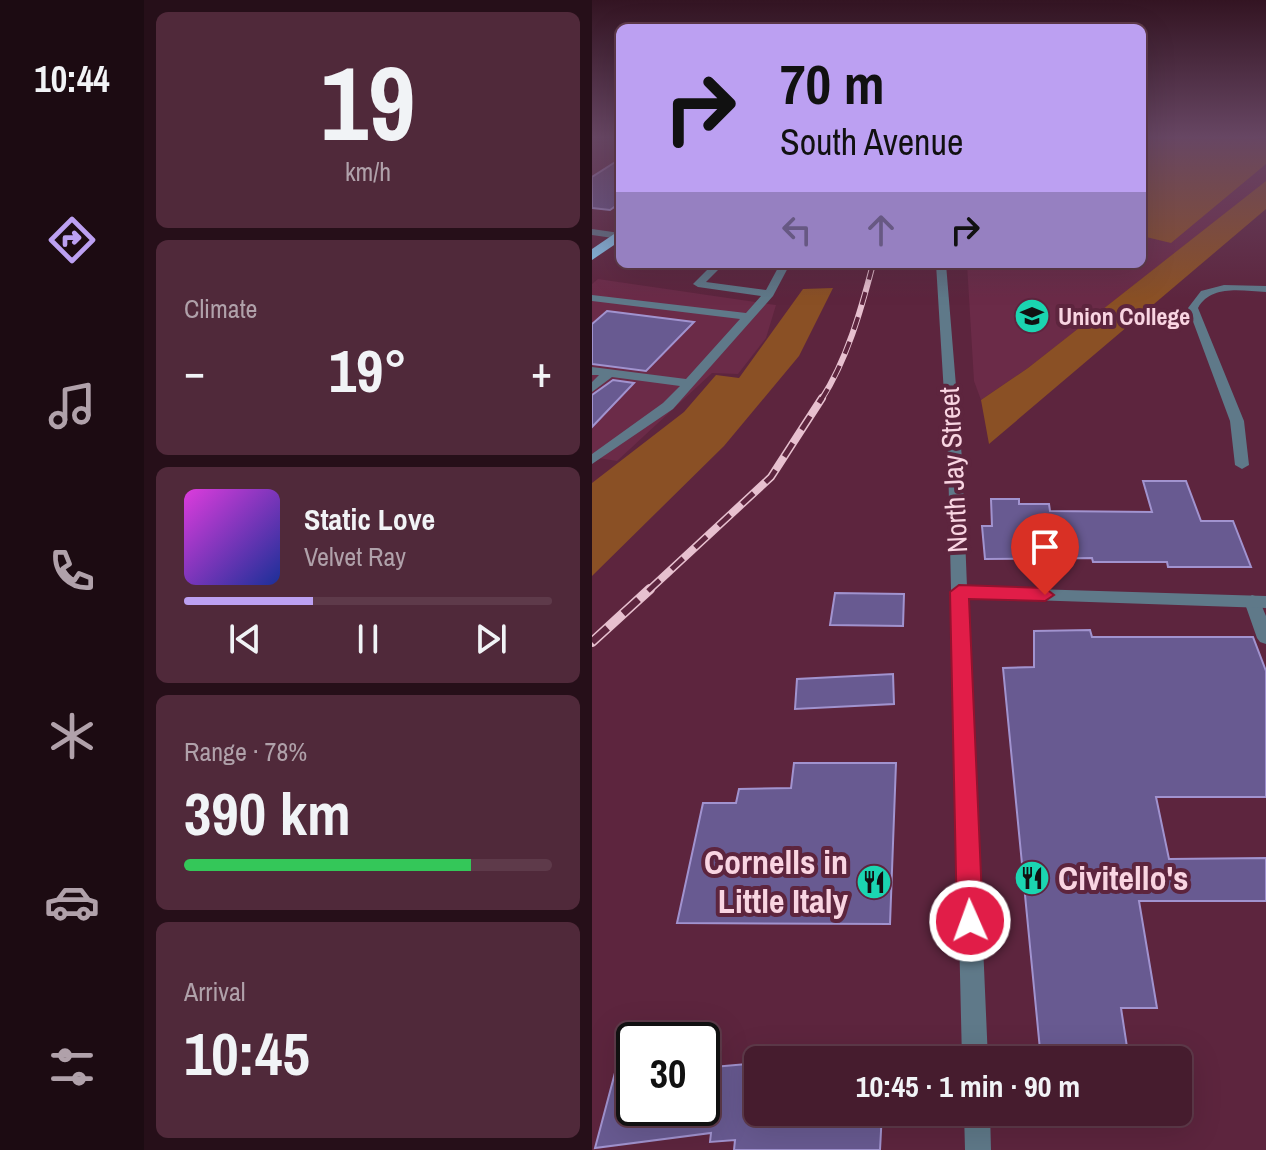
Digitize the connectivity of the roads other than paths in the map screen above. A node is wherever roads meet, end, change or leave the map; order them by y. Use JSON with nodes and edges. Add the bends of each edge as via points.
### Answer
{"nodes":[{"id":1,"x":592,"y":232,"type":"edge"},
{"id":2,"x":616,"y":236,"type":"edge"},
{"id":3,"x":616,"y":238,"type":"edge"},
{"id":4,"x":592,"y":256,"type":"edge"},
{"id":5,"x":715,"y":268,"type":"edge"},
{"id":6,"x":783,"y":268,"type":"edge"},
{"id":7,"x":941,"y":268,"type":"edge"},
{"id":8,"x":1266,"y":289,"type":"edge"},
{"id":9,"x":769,"y":294,"type":"junction"},
{"id":10,"x":593,"y":299,"type":"edge"},
{"id":11,"x":748,"y":317,"type":"junction"},
{"id":12,"x":592,"y":371,"type":"edge"},
{"id":13,"x":609,"y":373,"type":"junction"},
{"id":14,"x":688,"y":383,"type":"junction"},
{"id":15,"x":592,"y":388,"type":"edge"},
{"id":16,"x":592,"y":443,"type":"edge"},
{"id":17,"x":611,"y":446,"type":"junction"},
{"id":18,"x":592,"y":460,"type":"edge"},
{"id":19,"x":1242,"y":465,"type":"dead end"},
{"id":20,"x":959,"y":592,"type":"junction"},
{"id":21,"x":1259,"y":601,"type":"edge"},
{"id":22,"x":1266,"y":638,"type":"edge"},
{"id":23,"x":975,"y":1046,"type":"edge"},
{"id":24,"x":977,"y":1126,"type":"edge"},
{"id":25,"x":978,"y":1150,"type":"edge"}],
"edges":[{"from":1,"to":2,"type":"street"},
{"from":3,"to":4,"type":"highway"},
{"from":5,"to":9,"type":"street","via":[[698,284]]},
{"from":6,"to":9,"type":"street"},
{"from":7,"to":20,"type":"street","name":"North Jay Street"},
{"from":8,"to":19,"type":"street","via":[[1209,291],[1193,308],[1237,421]]},
{"from":9,"to":11,"type":"street"},
{"from":10,"to":11,"type":"street"},
{"from":11,"to":14,"type":"street"},
{"from":12,"to":13,"type":"street"},
{"from":13,"to":14,"type":"street"},
{"from":13,"to":15,"type":"street"},
{"from":14,"to":17,"type":"street","via":[[668,406]]},
{"from":16,"to":17,"type":"street"},
{"from":17,"to":18,"type":"street"},
{"from":20,"to":21,"type":"street"},
{"from":20,"to":23,"type":"street","name":"North Jay Street"},
{"from":21,"to":22,"type":"street"},
{"from":24,"to":25,"type":"street"}]}
